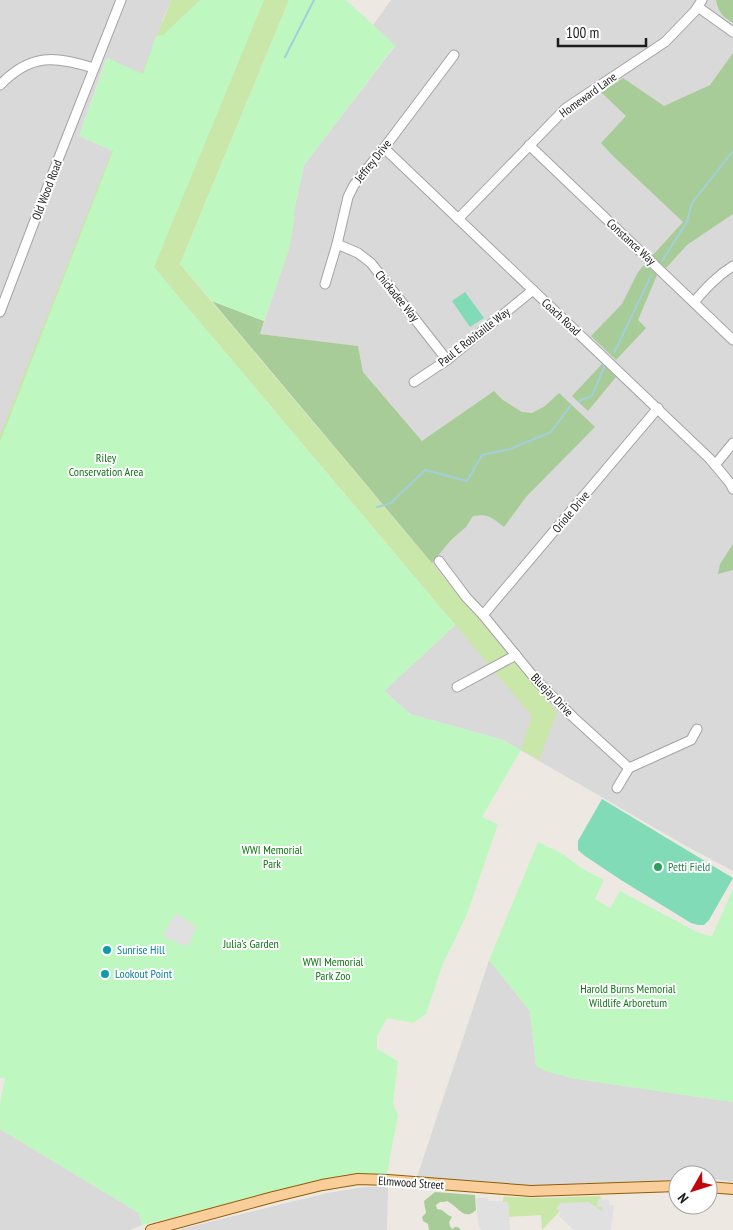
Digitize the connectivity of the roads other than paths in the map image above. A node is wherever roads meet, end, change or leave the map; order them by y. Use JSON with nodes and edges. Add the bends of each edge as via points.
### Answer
{"nodes":[{"id":1,"x":121,"y":0,"type":"edge"},
{"id":2,"x":700,"y":3,"type":"edge"},
{"id":3,"x":733,"y":32,"type":"edge"},
{"id":4,"x":454,"y":55,"type":"dead end"},
{"id":5,"x":94,"y":68,"type":"junction"},
{"id":6,"x":0,"y":85,"type":"edge"},
{"id":7,"x":529,"y":145,"type":"junction"},
{"id":8,"x":384,"y":148,"type":"junction"},
{"id":9,"x":458,"y":219,"type":"junction"},
{"id":10,"x":337,"y":244,"type":"junction"},
{"id":11,"x":733,"y":266,"type":"edge"},
{"id":12,"x":325,"y":284,"type":"dead end"},
{"id":13,"x":533,"y":290,"type":"junction"},
{"id":14,"x":694,"y":302,"type":"junction"},
{"id":15,"x":0,"y":312,"type":"edge"},
{"id":16,"x":733,"y":340,"type":"edge"},
{"id":17,"x":447,"y":360,"type":"junction"},
{"id":18,"x":414,"y":382,"type":"dead end"},
{"id":19,"x":658,"y":408,"type":"junction"},
{"id":20,"x":733,"y":443,"type":"edge"},
{"id":21,"x":715,"y":465,"type":"junction"},
{"id":22,"x":733,"y":489,"type":"edge"},
{"id":23,"x":439,"y":561,"type":"dead end"},
{"id":24,"x":483,"y":616,"type":"junction"},
{"id":25,"x":516,"y":655,"type":"junction"},
{"id":26,"x":456,"y":687,"type":"dead end"},
{"id":27,"x":696,"y":729,"type":"dead end"},
{"id":28,"x":629,"y":768,"type":"junction"},
{"id":29,"x":617,"y":788,"type":"dead end"},
{"id":30,"x":668,"y":1186,"type":"edge"},
{"id":31,"x":718,"y":1187,"type":"edge"},
{"id":32,"x":733,"y":1189,"type":"edge"},
{"id":33,"x":151,"y":1230,"type":"edge"}],
"edges":[{"from":1,"to":5,"type":"street","name":"Old Wood Road"},
{"from":2,"to":3,"type":"street"},
{"from":2,"to":7,"type":"street","name":"Homeward Lane","via":[[665,42],[566,108]]},
{"from":4,"to":8,"type":"street","name":"Jeffrey Drive"},
{"from":5,"to":6,"type":"street","via":[[44,59],[25,66]]},
{"from":5,"to":15,"type":"street","name":"Old Wood Road"},
{"from":7,"to":9,"type":"street","name":"Homeward Lane"},
{"from":7,"to":14,"type":"street","name":"Constance Way"},
{"from":8,"to":9,"type":"street","name":"Coach Road"},
{"from":8,"to":10,"type":"street","name":"Jeffrey Drive","via":[[348,197]]},
{"from":9,"to":13,"type":"street","name":"Coach Road"},
{"from":10,"to":12,"type":"street","name":"Jeffrey Drive"},
{"from":10,"to":17,"type":"street","name":"Chickadee Way","via":[[371,263]]},
{"from":11,"to":14,"type":"street","via":[[710,283]]},
{"from":13,"to":17,"type":"street","name":"Paul E Robitaille Way"},
{"from":13,"to":19,"type":"street","name":"Coach Road"},
{"from":14,"to":16,"type":"street","name":"Constance Way"},
{"from":17,"to":18,"type":"street","name":"Paul E Robitaille Way"},
{"from":19,"to":21,"type":"street","name":"Coach Road"},
{"from":19,"to":24,"type":"street","name":"Oriole Drive"},
{"from":20,"to":21,"type":"street"},
{"from":21,"to":22,"type":"street","name":"Coach Road"},
{"from":23,"to":24,"type":"street","name":"Bluejay Drive"},
{"from":24,"to":25,"type":"street","name":"Bluejay Drive"},
{"from":25,"to":26,"type":"street"},
{"from":25,"to":28,"type":"street","name":"Bluejay Drive","via":[[537,681]]},
{"from":27,"to":28,"type":"street","via":[[691,740]]},
{"from":28,"to":29,"type":"street"},
{"from":30,"to":33,"type":"main road","name":"Elmwood Street","via":[[531,1192],[358,1180],[322,1185]]},
{"from":31,"to":32,"type":"main road"}]}
